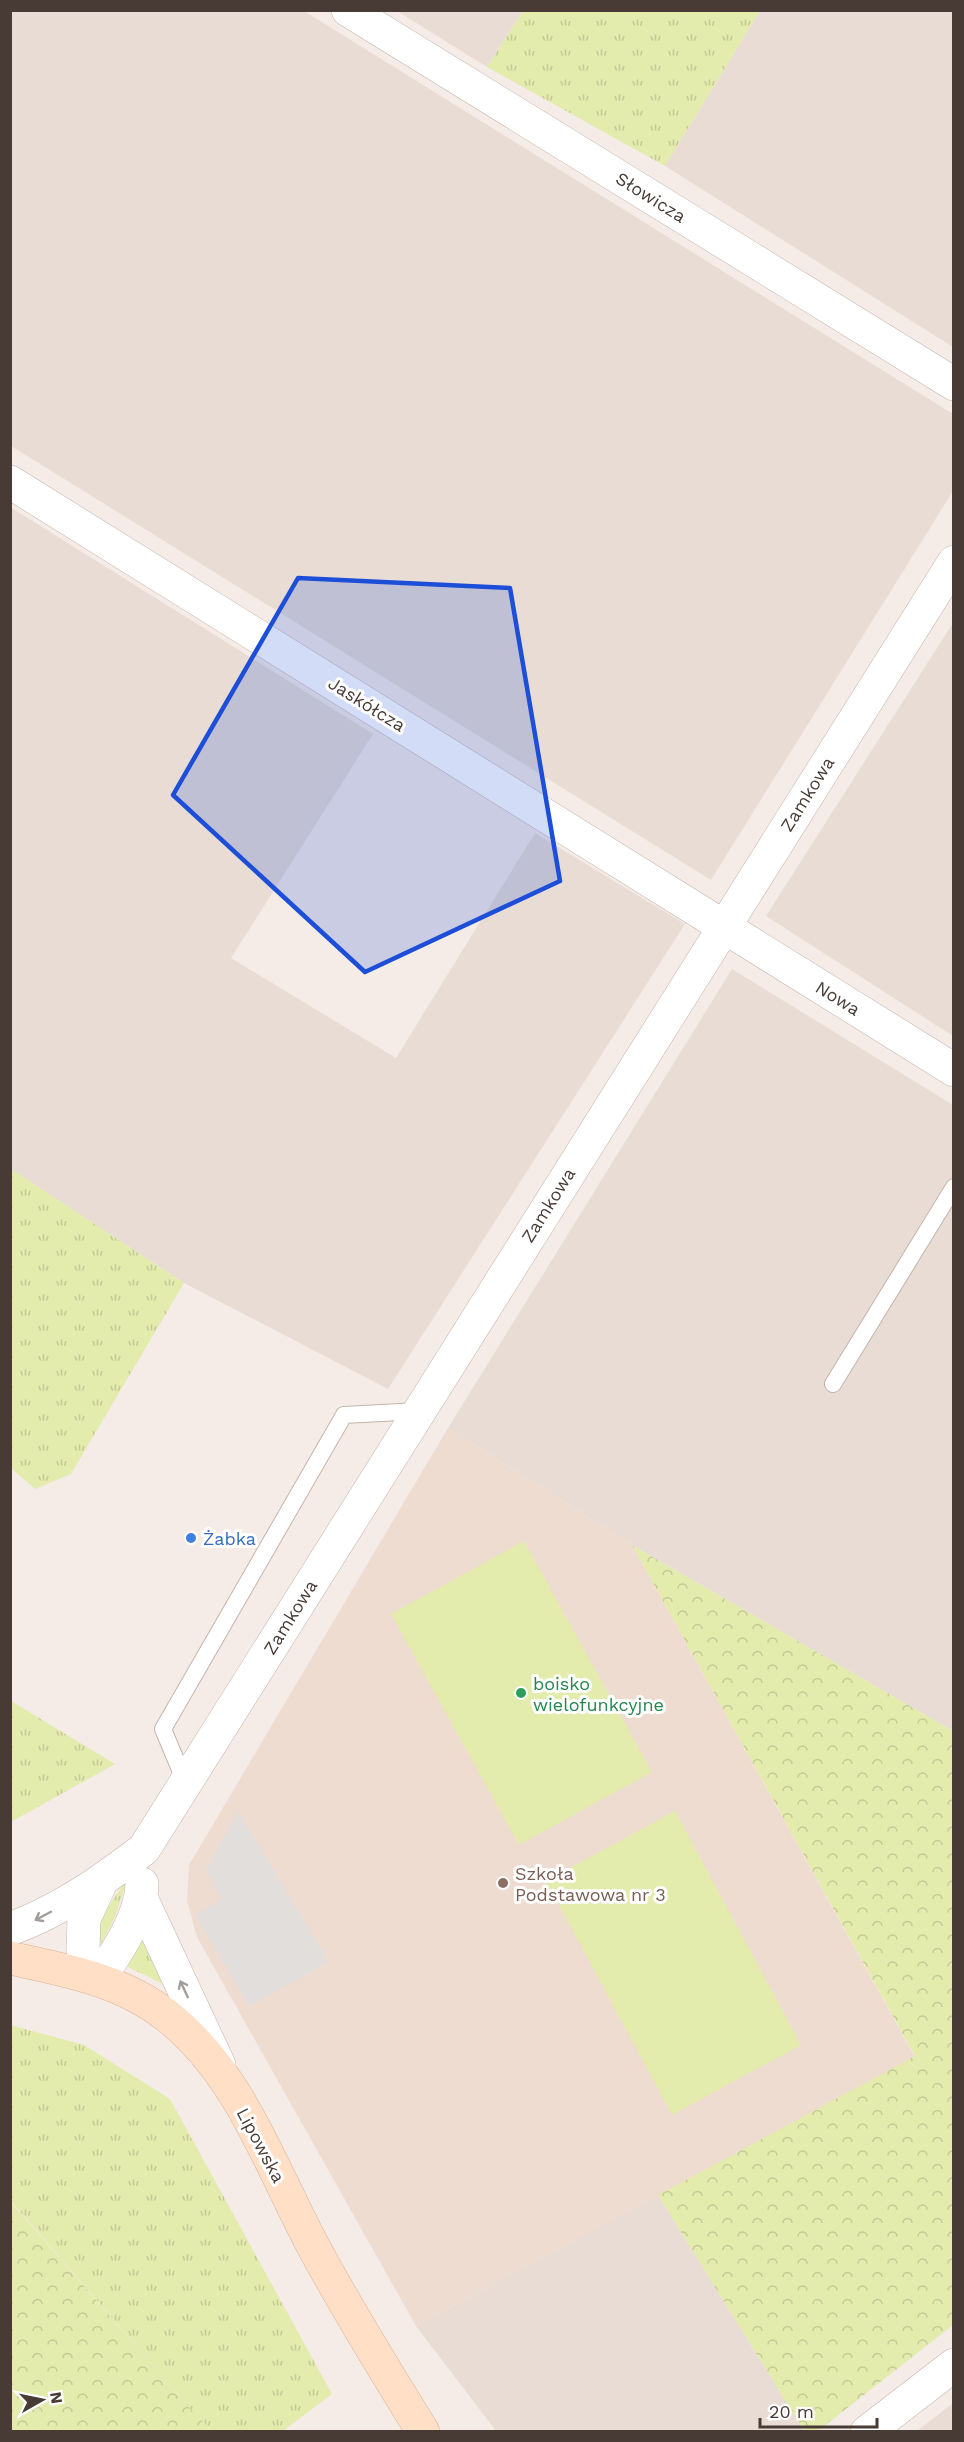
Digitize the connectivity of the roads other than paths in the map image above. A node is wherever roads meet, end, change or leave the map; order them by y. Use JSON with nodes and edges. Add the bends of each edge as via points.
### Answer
{"nodes":[{"id":1,"x":348,"y":10,"type":"edge"},
{"id":2,"x":954,"y":384,"type":"edge"},
{"id":3,"x":10,"y":482,"type":"edge"},
{"id":4,"x":954,"y":562,"type":"edge"},
{"id":5,"x":723,"y":926,"type":"junction"},
{"id":6,"x":954,"y":1070,"type":"edge"},
{"id":7,"x":954,"y":1187,"type":"edge"},
{"id":8,"x":833,"y":1384,"type":"dead end"},
{"id":9,"x":419,"y":1411,"type":"junction"},
{"id":10,"x":186,"y":1784,"type":"junction"},
{"id":11,"x":144,"y":1849,"type":"junction"},
{"id":12,"x":101,"y":1882,"type":"junction"},
{"id":13,"x":142,"y":1900,"type":"junction"},
{"id":14,"x":10,"y":1929,"type":"edge"},
{"id":15,"x":10,"y":1958,"type":"edge"},
{"id":16,"x":92,"y":1977,"type":"junction"},
{"id":17,"x":226,"y":2080,"type":"junction"},
{"id":18,"x":954,"y":2365,"type":"edge"},
{"id":19,"x":423,"y":2432,"type":"edge"},
{"id":20,"x":867,"y":2432,"type":"edge"}],
"edges":[{"from":1,"to":2,"type":"street","name":"Słowicza"},
{"from":3,"to":5,"type":"street","name":"Jaskółcza"},
{"from":4,"to":5,"type":"street","name":"Zamkowa"},
{"from":5,"to":6,"type":"street","name":"Nowa"},
{"from":5,"to":9,"type":"street","name":"Zamkowa"},
{"from":7,"to":8,"type":"lane"},
{"from":9,"to":10,"type":"street","name":"Zamkowa"},
{"from":9,"to":10,"type":"lane","via":[[344,1415],[163,1729]]},
{"from":10,"to":11,"type":"street","name":"Zamkowa"},
{"from":11,"to":12,"type":"street","name":"Zamkowa"},
{"from":11,"to":13,"type":"street"},
{"from":12,"to":14,"type":"street","name":"Zamkowa","one_way":true,"via":[[38,1919]]},
{"from":12,"to":16,"type":"street","name":"Zamkowa","via":[[84,1919],[83,1950]]},
{"from":13,"to":16,"type":"street","via":[[114,1956]]},
{"from":17,"to":13,"type":"street","one_way":true},
{"from":15,"to":16,"type":"street","name":"Lipowska"},
{"from":16,"to":17,"type":"street","name":"Lipowska","via":[[131,1993],[166,2014],[197,2042]]},
{"from":17,"to":19,"type":"street","name":"Lipowska","via":[[312,2245]]},
{"from":18,"to":20,"type":"street"}]}
